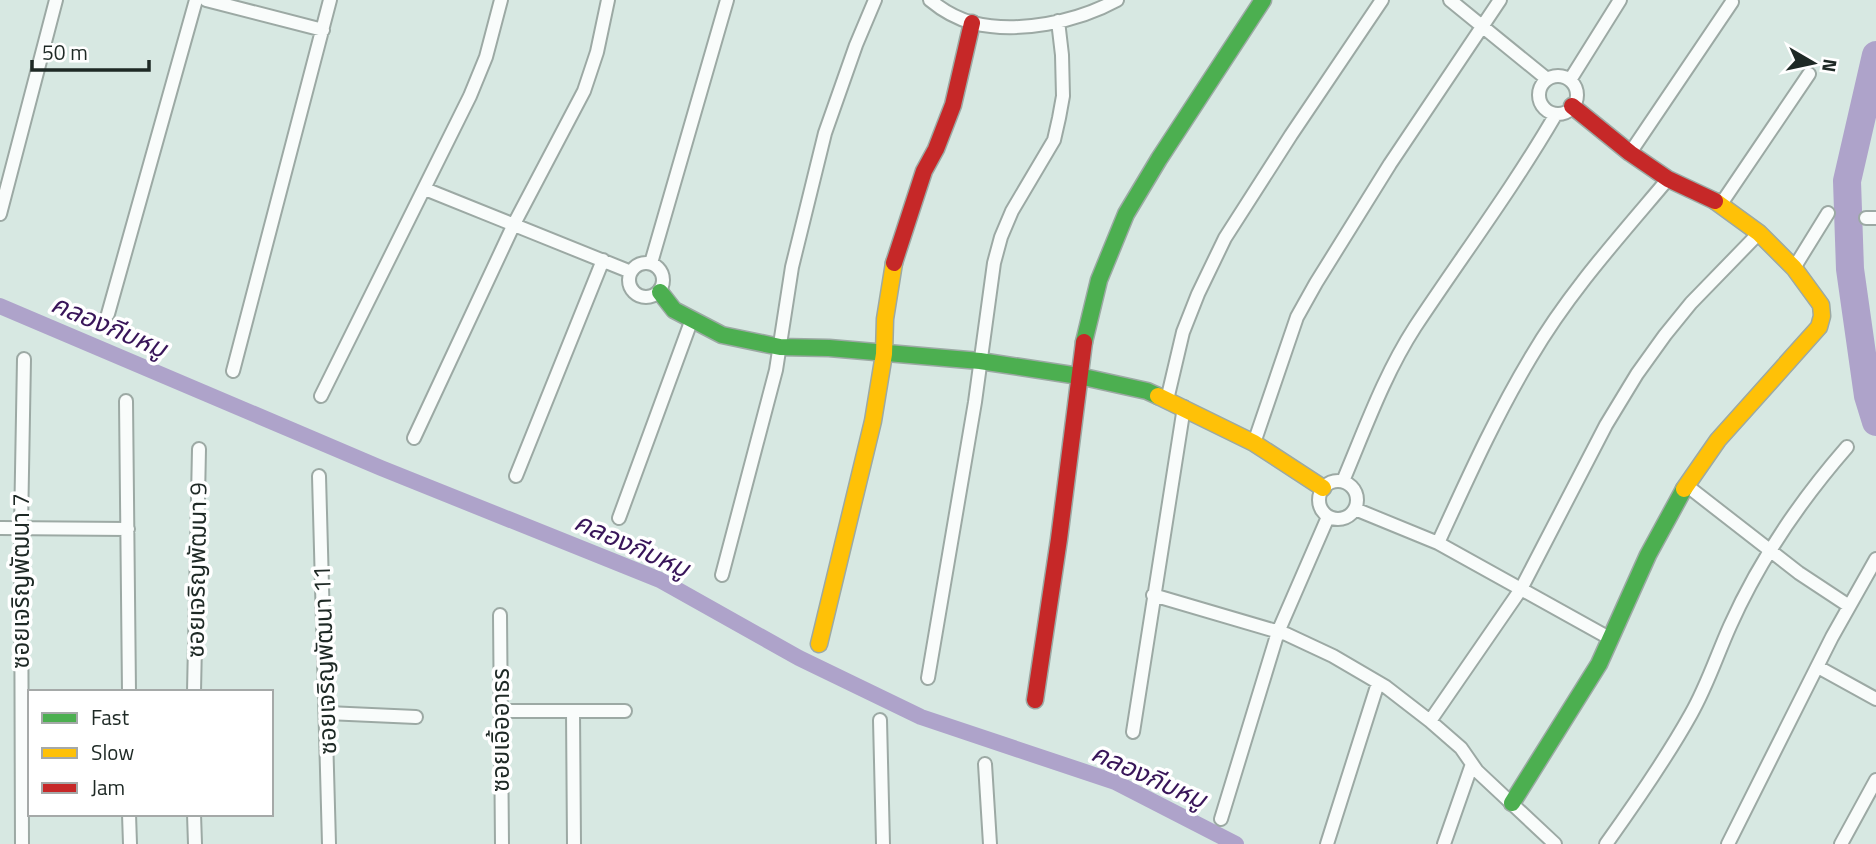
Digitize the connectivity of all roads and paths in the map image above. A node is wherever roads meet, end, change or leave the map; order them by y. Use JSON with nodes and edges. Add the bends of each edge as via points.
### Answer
{"nodes":[{"id":1,"x":56,"y":0,"type":"edge"},
{"id":2,"x":196,"y":0,"type":"edge"},
{"id":3,"x":206,"y":0,"type":"edge"},
{"id":4,"x":330,"y":0,"type":"edge"},
{"id":5,"x":501,"y":0,"type":"edge"},
{"id":6,"x":608,"y":0,"type":"edge"},
{"id":7,"x":727,"y":0,"type":"edge"},
{"id":8,"x":875,"y":0,"type":"edge"},
{"id":9,"x":930,"y":0,"type":"edge"},
{"id":10,"x":1117,"y":0,"type":"edge"},
{"id":11,"x":1263,"y":0,"type":"edge"},
{"id":12,"x":1382,"y":0,"type":"edge"},
{"id":13,"x":1450,"y":0,"type":"edge"},
{"id":14,"x":1500,"y":0,"type":"edge"},
{"id":15,"x":1620,"y":0,"type":"edge"},
{"id":16,"x":1732,"y":2,"type":"edge"},
{"id":17,"x":1058,"y":21,"type":"junction"},
{"id":18,"x":972,"y":23,"type":"junction"},
{"id":19,"x":1483,"y":26,"type":"junction"},
{"id":20,"x":323,"y":30,"type":"junction"},
{"id":21,"x":1809,"y":74,"type":"dead end"},
{"id":22,"x":1547,"y":79,"type":"junction"},
{"id":23,"x":1570,"y":80,"type":"junction"},
{"id":24,"x":1572,"y":107,"type":"junction"},
{"id":25,"x":1556,"y":114,"type":"junction"},
{"id":26,"x":1630,"y":153,"type":"junction"},
{"id":27,"x":1668,"y":179,"type":"junction"},
{"id":28,"x":425,"y":189,"type":"junction"},
{"id":29,"x":1721,"y":204,"type":"junction"},
{"id":30,"x":1828,"y":213,"type":"dead end"},
{"id":31,"x":0,"y":214,"type":"edge"},
{"id":32,"x":514,"y":224,"type":"junction"},
{"id":33,"x":1759,"y":233,"type":"junction"},
{"id":34,"x":603,"y":260,"type":"junction"},
{"id":35,"x":651,"y":263,"type":"junction"},
{"id":36,"x":1794,"y":268,"type":"junction"},
{"id":37,"x":631,"y":272,"type":"junction"},
{"id":38,"x":660,"y":292,"type":"junction"},
{"id":39,"x":108,"y":314,"type":"dead end"},
{"id":40,"x":692,"y":319,"type":"junction"},
{"id":41,"x":780,"y":347,"type":"junction"},
{"id":42,"x":884,"y":354,"type":"junction"},
{"id":43,"x":24,"y":359,"type":"dead end"},
{"id":44,"x":980,"y":361,"type":"junction"},
{"id":45,"x":233,"y":371,"type":"dead end"},
{"id":46,"x":1079,"y":376,"type":"junction"},
{"id":47,"x":321,"y":396,"type":"dead end"},
{"id":48,"x":1167,"y":400,"type":"junction"},
{"id":49,"x":126,"y":401,"type":"dead end"},
{"id":50,"x":1184,"y":407,"type":"junction"},
{"id":51,"x":414,"y":438,"type":"dead end"},
{"id":52,"x":1254,"y":443,"type":"junction"},
{"id":53,"x":1847,"y":447,"type":"dead end"},
{"id":54,"x":199,"y":449,"type":"dead end"},
{"id":55,"x":319,"y":476,"type":"dead end"},
{"id":56,"x":516,"y":476,"type":"dead end"},
{"id":57,"x":1343,"y":481,"type":"junction"},
{"id":58,"x":1686,"y":485,"type":"junction"},
{"id":59,"x":1323,"y":488,"type":"junction"},
{"id":60,"x":1355,"y":509,"type":"junction"},
{"id":61,"x":1328,"y":517,"type":"junction"},
{"id":62,"x":619,"y":519,"type":"dead end"},
{"id":63,"x":0,"y":528,"type":"edge"},
{"id":64,"x":21,"y":528,"type":"junction"},
{"id":65,"x":128,"y":529,"type":"junction"},
{"id":66,"x":1438,"y":543,"type":"junction"},
{"id":67,"x":1770,"y":550,"type":"junction"},
{"id":68,"x":1876,"y":559,"type":"edge"},
{"id":69,"x":722,"y":575,"type":"dead end"},
{"id":70,"x":1521,"y":589,"type":"junction"},
{"id":71,"x":1153,"y":595,"type":"junction"},
{"id":72,"x":1849,"y":606,"type":"junction"},
{"id":73,"x":500,"y":615,"type":"dead end"},
{"id":74,"x":1278,"y":632,"type":"junction"},
{"id":75,"x":1611,"y":639,"type":"junction"},
{"id":76,"x":819,"y":645,"type":"dead end"},
{"id":77,"x":1818,"y":667,"type":"junction"},
{"id":78,"x":928,"y":678,"type":"dead end"},
{"id":79,"x":1378,"y":683,"type":"junction"},
{"id":80,"x":129,"y":690,"type":"edge"},
{"id":81,"x":194,"y":690,"type":"edge"},
{"id":82,"x":1876,"y":699,"type":"edge"},
{"id":83,"x":1035,"y":700,"type":"dead end"},
{"id":84,"x":573,"y":710,"type":"junction"},
{"id":85,"x":501,"y":711,"type":"junction"},
{"id":86,"x":625,"y":711,"type":"dead end"},
{"id":87,"x":327,"y":713,"type":"junction"},
{"id":88,"x":416,"y":716,"type":"dead end"},
{"id":89,"x":880,"y":720,"type":"dead end"},
{"id":90,"x":1430,"y":721,"type":"junction"},
{"id":91,"x":1133,"y":732,"type":"dead end"},
{"id":92,"x":1472,"y":764,"type":"junction"},
{"id":93,"x":985,"y":765,"type":"dead end"},
{"id":94,"x":1876,"y":780,"type":"edge"},
{"id":95,"x":1512,"y":803,"type":"junction"},
{"id":96,"x":129,"y":816,"type":"edge"},
{"id":97,"x":194,"y":816,"type":"edge"},
{"id":98,"x":1221,"y":819,"type":"dead end"},
{"id":99,"x":1551,"y":843,"type":"edge"},
{"id":100,"x":22,"y":844,"type":"edge"},
{"id":101,"x":130,"y":844,"type":"edge"},
{"id":102,"x":194,"y":844,"type":"edge"},
{"id":103,"x":329,"y":844,"type":"edge"},
{"id":104,"x":502,"y":844,"type":"edge"},
{"id":105,"x":575,"y":844,"type":"edge"},
{"id":106,"x":883,"y":844,"type":"edge"},
{"id":107,"x":990,"y":844,"type":"edge"},
{"id":108,"x":1327,"y":844,"type":"edge"},
{"id":109,"x":1444,"y":844,"type":"edge"},
{"id":110,"x":1606,"y":844,"type":"edge"},
{"id":111,"x":1728,"y":844,"type":"edge"},
{"id":112,"x":1841,"y":844,"type":"edge"}],
"edges":[{"from":1,"to":31,"type":"street"},
{"from":2,"to":39,"type":"street"},
{"from":3,"to":20,"type":"street"},
{"from":4,"to":20,"type":"street"},
{"from":5,"to":28,"type":"street","via":[[486,57]]},
{"from":6,"to":32,"type":"street","via":[[584,91]]},
{"from":7,"to":35,"type":"street"},
{"from":8,"to":41,"type":"street","via":[[825,133],[792,267]]},
{"from":9,"to":18,"type":"street"},
{"from":10,"to":17,"type":"street"},
{"from":11,"to":46,"type":"street","via":[[1123,220],[1094,296]]},
{"from":12,"to":48,"type":"street","via":[[1225,238],[1183,332]]},
{"from":13,"to":19,"type":"street"},
{"from":14,"to":19,"type":"street"},
{"from":15,"to":23,"type":"street"},
{"from":16,"to":26,"type":"street"},
{"from":17,"to":18,"type":"street","via":[[1023,26]]},
{"from":17,"to":44,"type":"street","via":[[1063,96],[1054,140],[1001,237]]},
{"from":18,"to":42,"type":"street","via":[[953,105],[895,260]]},
{"from":19,"to":22,"type":"street"},
{"from":19,"to":52,"type":"street","via":[[1390,164],[1297,317]]},
{"from":20,"to":45,"type":"street"},
{"from":21,"to":29,"type":"street"},
{"from":22,"to":23,"type":"street","via":[[1559,76]]},
{"from":22,"to":25,"type":"street","via":[[1539,99]]},
{"from":23,"to":24,"type":"street","via":[[1576,93]]},
{"from":24,"to":25,"type":"street"},
{"from":24,"to":26,"type":"street"},
{"from":25,"to":57,"type":"street","via":[[1415,328],[1378,397]]},
{"from":26,"to":27,"type":"street"},
{"from":27,"to":29,"type":"street"},
{"from":27,"to":66,"type":"street","via":[[1604,253],[1532,354],[1475,459]]},
{"from":28,"to":32,"type":"street"},
{"from":28,"to":47,"type":"street"},
{"from":29,"to":33,"type":"street"},
{"from":30,"to":36,"type":"street"},
{"from":32,"to":34,"type":"street"},
{"from":32,"to":51,"type":"street"},
{"from":33,"to":36,"type":"street"},
{"from":33,"to":70,"type":"street","via":[[1691,303],[1637,374]]},
{"from":34,"to":37,"type":"street"},
{"from":34,"to":56,"type":"street"},
{"from":35,"to":37,"type":"street"},
{"from":35,"to":38,"type":"street","via":[[662,271]]},
{"from":36,"to":58,"type":"street","via":[[1821,305],[1819,327],[1742,411]]},
{"from":37,"to":38,"type":"street","via":[[630,286],[640,296]]},
{"from":38,"to":40,"type":"street","via":[[674,310]]},
{"from":40,"to":41,"type":"street","via":[[722,335]]},
{"from":40,"to":62,"type":"street"},
{"from":41,"to":42,"type":"street"},
{"from":41,"to":69,"type":"street"},
{"from":42,"to":44,"type":"street"},
{"from":42,"to":76,"type":"street","via":[[873,421]]},
{"from":43,"to":64,"type":"street","name":"ซอยเจริญพัฒนา 7"},
{"from":44,"to":46,"type":"street"},
{"from":44,"to":78,"type":"street"},
{"from":46,"to":48,"type":"street"},
{"from":46,"to":83,"type":"street"},
{"from":48,"to":50,"type":"street"},
{"from":49,"to":65,"type":"street"},
{"from":50,"to":52,"type":"street"},
{"from":50,"to":71,"type":"street"},
{"from":52,"to":59,"type":"street"},
{"from":53,"to":67,"type":"street"},
{"from":54,"to":81,"type":"street","name":"ซอยเจริญพัฒนา 9"},
{"from":55,"to":87,"type":"street","name":"ซอยเจริญพัฒนา 11"},
{"from":57,"to":59,"type":"street","via":[[1332,481]]},
{"from":57,"to":60,"type":"street","via":[[1356,492]]},
{"from":58,"to":67,"type":"street"},
{"from":58,"to":75,"type":"street","via":[[1648,555]]},
{"from":59,"to":61,"type":"street","via":[[1319,503]]},
{"from":60,"to":61,"type":"street","via":[[1344,519]]},
{"from":60,"to":66,"type":"street"},
{"from":61,"to":74,"type":"street"},
{"from":63,"to":64,"type":"street"},
{"from":64,"to":65,"type":"street"},
{"from":64,"to":100,"type":"street","name":"ซอยเจริญพัฒนา 7"},
{"from":65,"to":80,"type":"street"},
{"from":66,"to":70,"type":"street"},
{"from":67,"to":72,"type":"street"},
{"from":67,"to":110,"type":"street","via":[[1730,625],[1692,712]]},
{"from":68,"to":72,"type":"street"},
{"from":70,"to":75,"type":"street"},
{"from":70,"to":90,"type":"street"},
{"from":71,"to":74,"type":"street"},
{"from":71,"to":91,"type":"street"},
{"from":72,"to":77,"type":"street"},
{"from":73,"to":85,"type":"street","name":"ซอยเอิ้ออาธร"},
{"from":74,"to":79,"type":"street","via":[[1333,656]]},
{"from":74,"to":98,"type":"street"},
{"from":75,"to":95,"type":"street"},
{"from":77,"to":82,"type":"street"},
{"from":77,"to":111,"type":"street"},
{"from":79,"to":90,"type":"street"},
{"from":79,"to":108,"type":"street"},
{"from":84,"to":85,"type":"street"},
{"from":84,"to":86,"type":"street"},
{"from":84,"to":105,"type":"street"},
{"from":85,"to":104,"type":"street","name":"ซอยเอิ้ออาธร"},
{"from":87,"to":88,"type":"street"},
{"from":87,"to":103,"type":"street","name":"ซอยเจริญพัฒนา 11"},
{"from":89,"to":106,"type":"street"},
{"from":90,"to":92,"type":"street"},
{"from":92,"to":95,"type":"street"},
{"from":92,"to":109,"type":"street"},
{"from":93,"to":107,"type":"street"},
{"from":94,"to":112,"type":"street"},
{"from":95,"to":99,"type":"street"},
{"from":96,"to":101,"type":"street"},
{"from":97,"to":102,"type":"street"}]}
